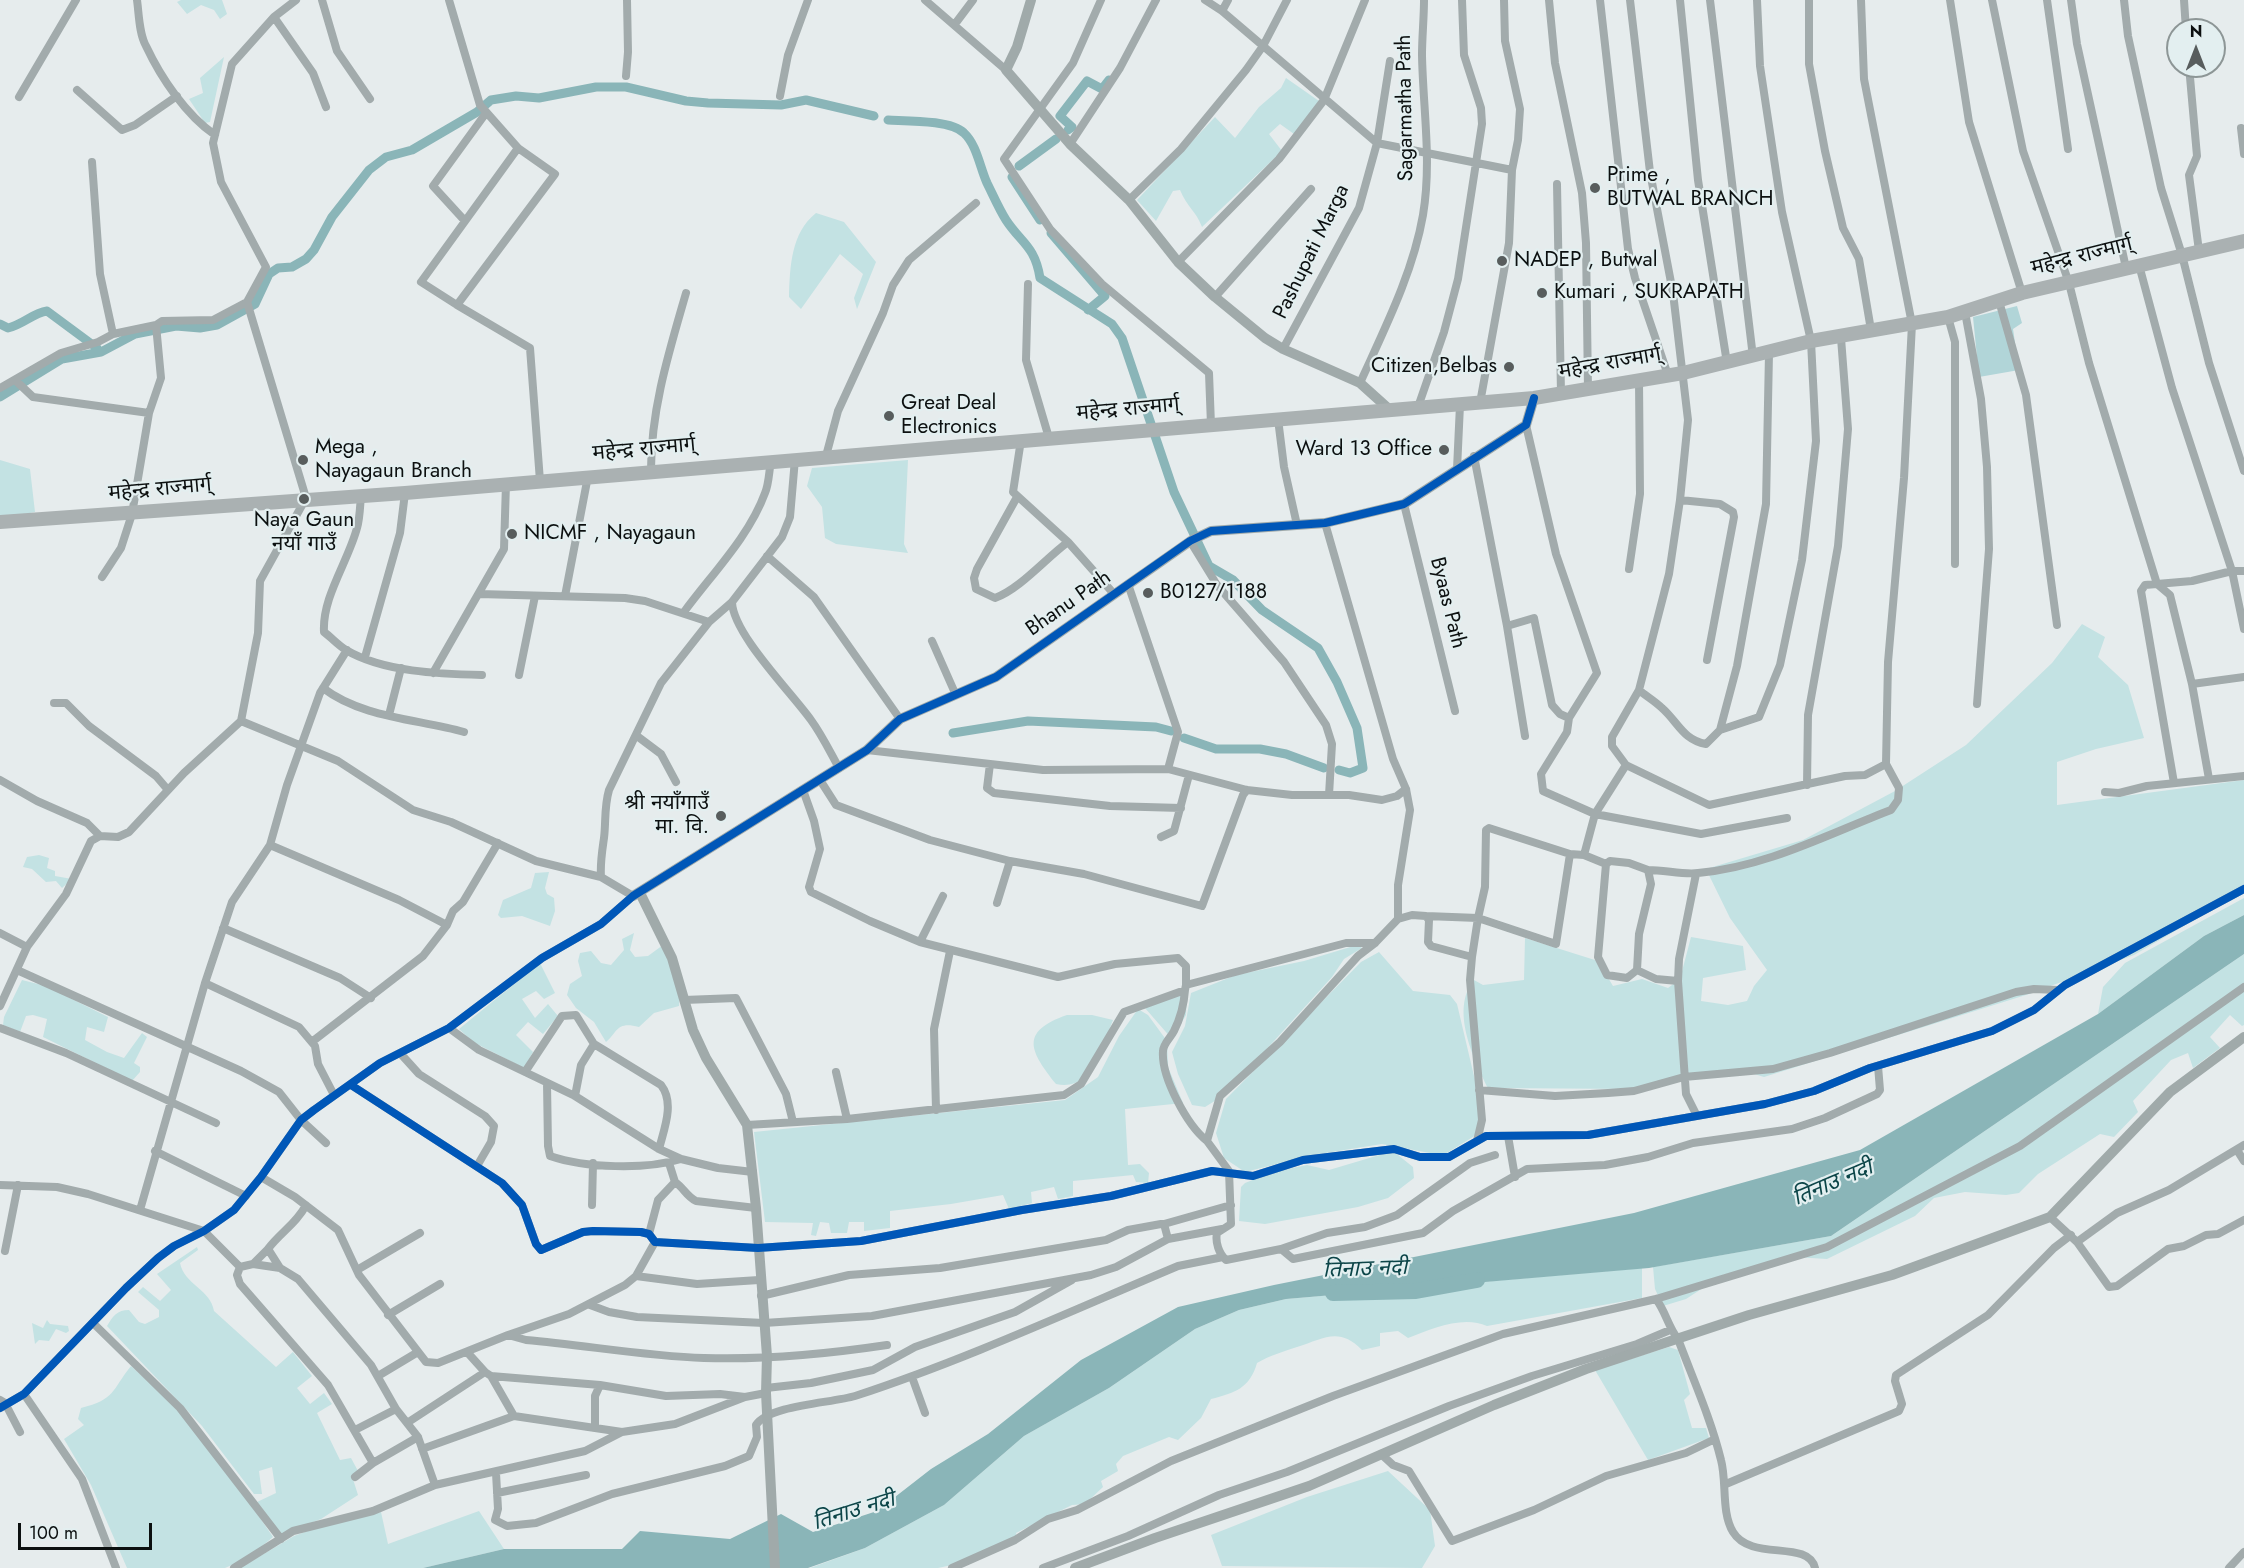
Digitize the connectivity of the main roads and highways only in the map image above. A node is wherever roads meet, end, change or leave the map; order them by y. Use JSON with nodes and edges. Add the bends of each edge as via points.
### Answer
{"nodes":[{"id":1,"x":2244,"y":241,"type":"edge"},
{"id":2,"x":0,"y":522,"type":"edge"}],
"edges":[{"from":1,"to":2,"type":"highway","name":"महेन्द्र राज्मार्ग्","via":[[2022,293],[1948,317],[1811,341],[1683,373],[1534,398],[405,493]]}]}
